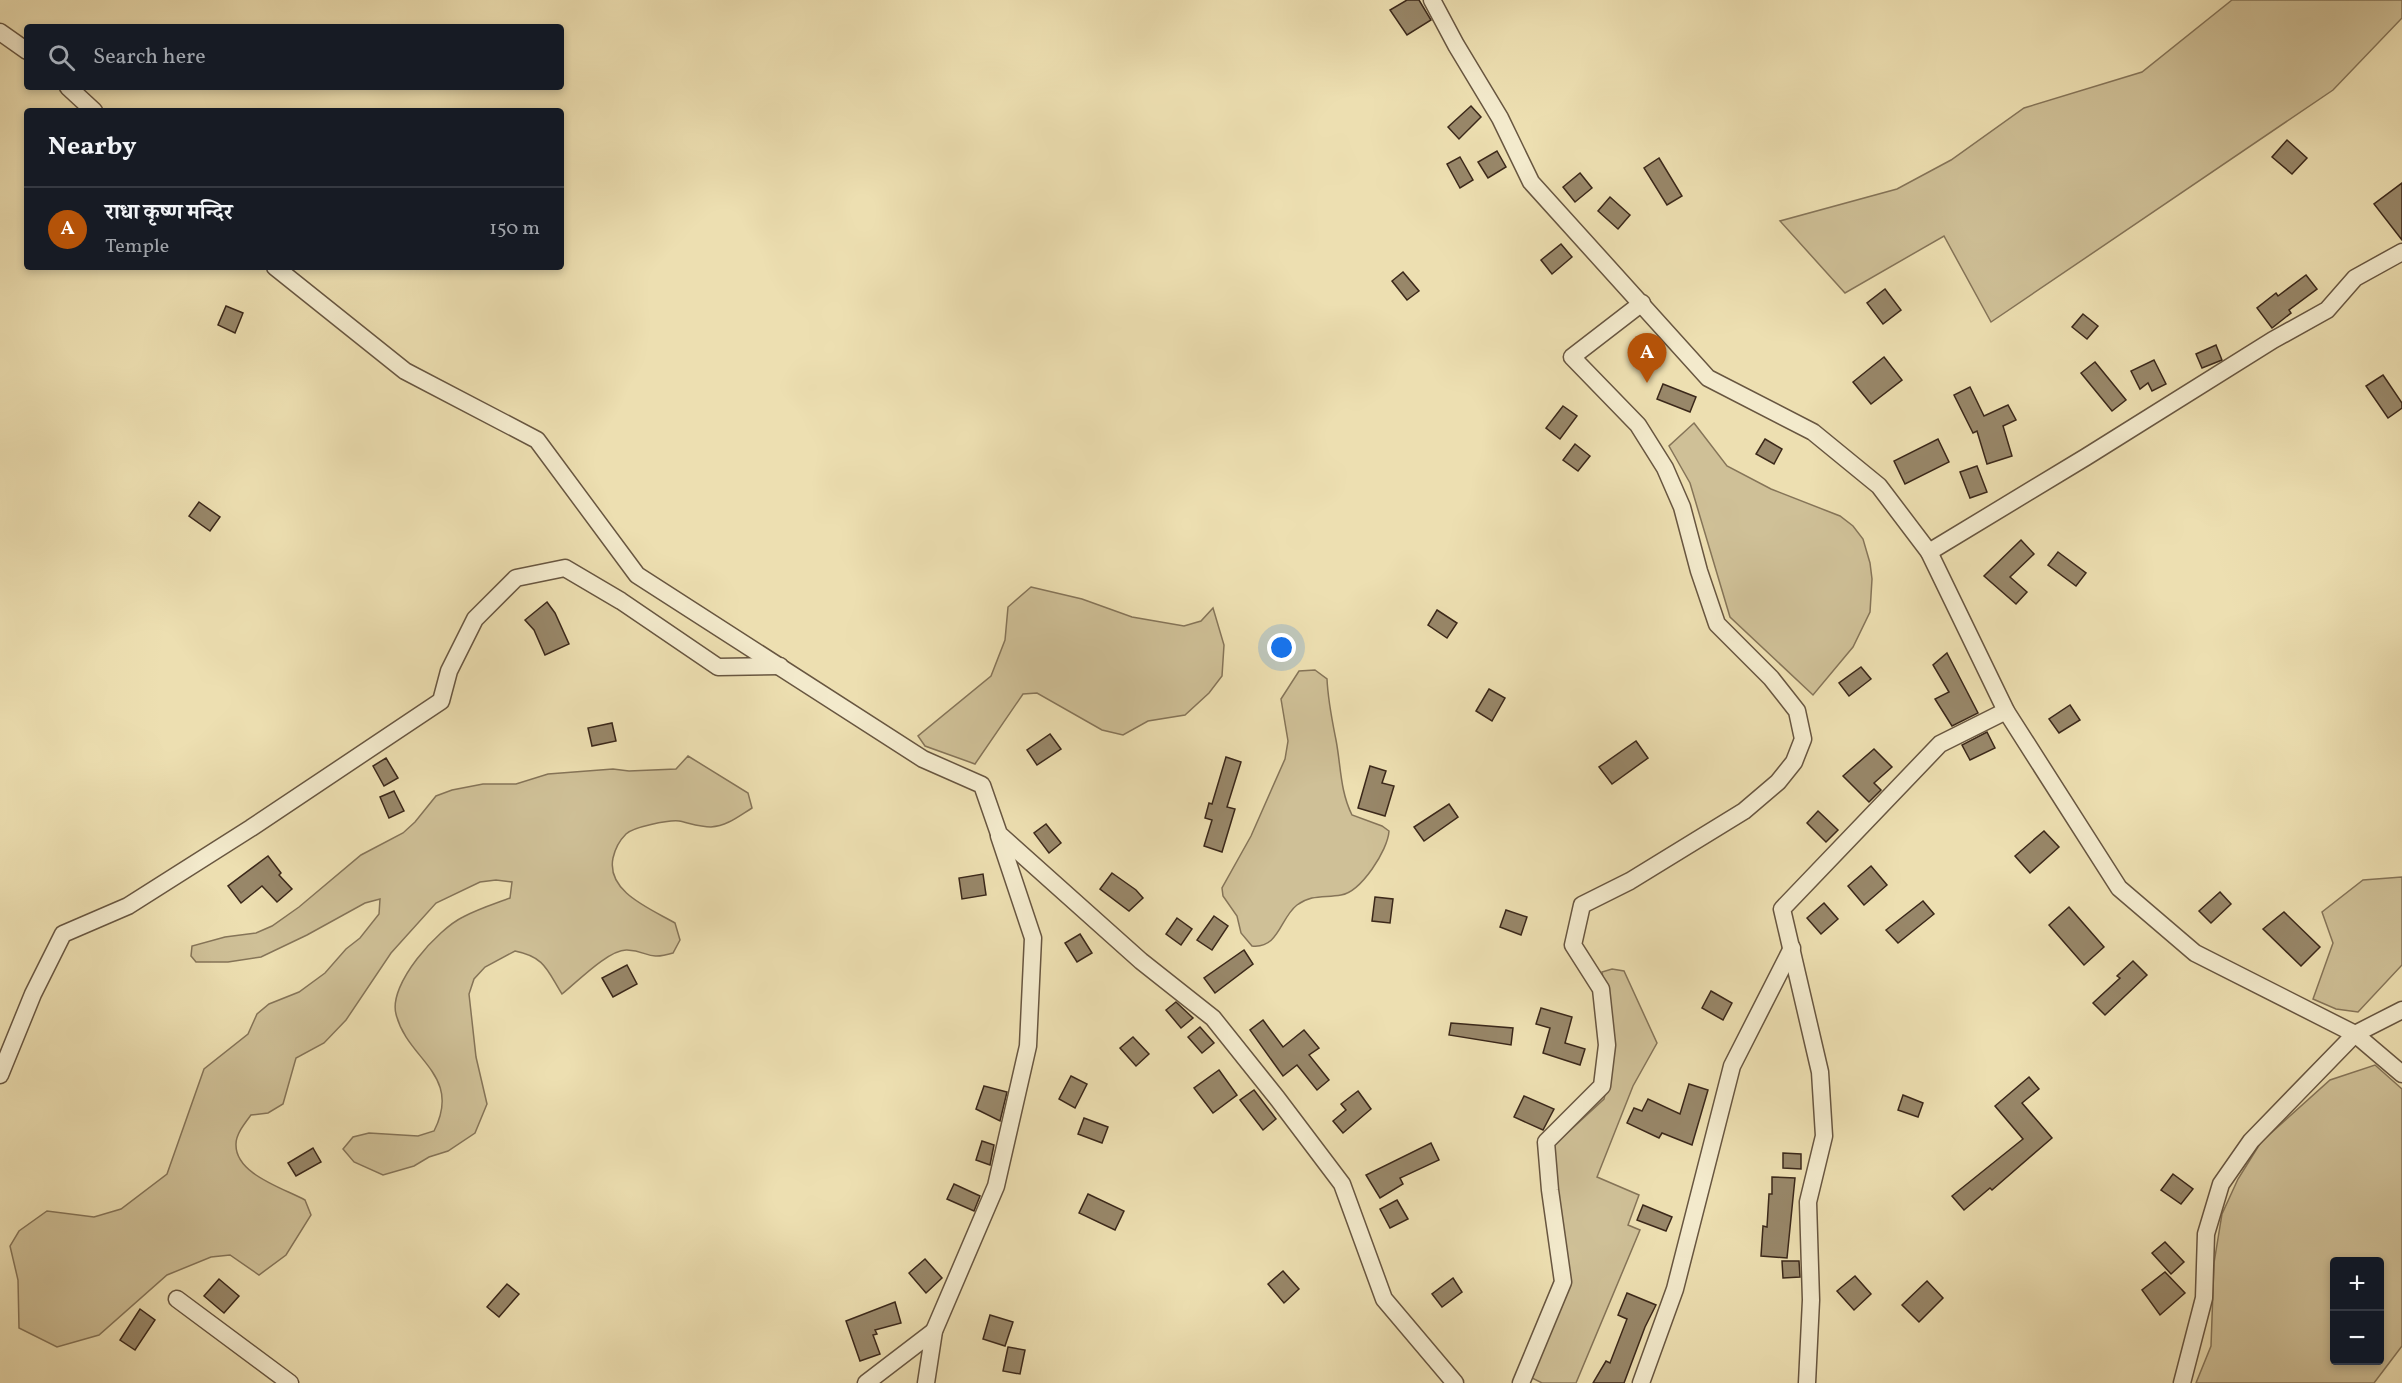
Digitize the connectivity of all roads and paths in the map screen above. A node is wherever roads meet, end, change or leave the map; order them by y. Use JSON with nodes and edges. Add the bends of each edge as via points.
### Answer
{"nodes":[{"id":1,"x":1432,"y":0,"type":"edge"},
{"id":2,"x":0,"y":32,"type":"edge"},
{"id":3,"x":24,"y":49,"type":"edge"},
{"id":4,"x":71,"y":90,"type":"edge"},
{"id":5,"x":91,"y":108,"type":"edge"},
{"id":6,"x":2402,"y":252,"type":"edge"},
{"id":7,"x":279,"y":270,"type":"edge"},
{"id":8,"x":1641,"y":303,"type":"junction"},
{"id":9,"x":1929,"y":552,"type":"junction"},
{"id":10,"x":780,"y":666,"type":"junction"},
{"id":11,"x":2006,"y":711,"type":"junction"},
{"id":12,"x":999,"y":834,"type":"junction"},
{"id":13,"x":1792,"y":948,"type":"junction"},
{"id":14,"x":2402,"y":1010,"type":"edge"},
{"id":15,"x":2355,"y":1034,"type":"junction"},
{"id":16,"x":2402,"y":1074,"type":"edge"},
{"id":17,"x":0,"y":1075,"type":"edge"},
{"id":18,"x":177,"y":1299,"type":"dead end"},
{"id":19,"x":934,"y":1331,"type":"junction"},
{"id":20,"x":290,"y":1383,"type":"edge"},
{"id":21,"x":866,"y":1383,"type":"edge"},
{"id":22,"x":926,"y":1383,"type":"edge"},
{"id":23,"x":1455,"y":1383,"type":"edge"},
{"id":24,"x":1521,"y":1383,"type":"edge"},
{"id":25,"x":1641,"y":1383,"type":"edge"},
{"id":26,"x":1807,"y":1383,"type":"edge"},
{"id":27,"x":2182,"y":1383,"type":"edge"}],
"edges":[{"from":1,"to":8,"type":"street","via":[[1532,182]]},
{"from":2,"to":3,"type":"street"},
{"from":4,"to":5,"type":"street"},
{"from":6,"to":9,"type":"street","via":[[2355,278],[2327,310]]},
{"from":7,"to":10,"type":"street","via":[[405,371],[537,440],[637,575]]},
{"from":8,"to":9,"type":"street","via":[[1708,378],[1813,432],[1879,486]]},
{"from":8,"to":24,"type":"street","via":[[1572,357],[1638,425],[1665,468],[1682,507],[1717,624],[1771,678],[1797,711],[1803,739],[1784,775],[1744,811],[1630,881],[1582,905],[1574,945],[1601,989],[1607,1045],[1602,1086],[1546,1142],[1563,1282]]},
{"from":9,"to":11,"type":"street"},
{"from":10,"to":12,"type":"street","via":[[923,759],[982,785]]},
{"from":10,"to":17,"type":"street","via":[[718,667],[565,568],[516,578],[475,619],[449,671],[441,701],[128,906],[63,934]]},
{"from":11,"to":13,"type":"street","via":[[1940,744],[1782,909]]},
{"from":11,"to":15,"type":"street","via":[[2119,888],[2195,953]]},
{"from":12,"to":19,"type":"street","via":[[1033,938],[1028,1046],[996,1186]]},
{"from":12,"to":23,"type":"street","via":[[1141,961],[1213,1018],[1342,1184],[1384,1299]]},
{"from":13,"to":25,"type":"street","via":[[1732,1066],[1675,1289]]},
{"from":13,"to":26,"type":"street","via":[[1820,1072],[1824,1136],[1808,1202],[1811,1300]]},
{"from":14,"to":15,"type":"street"},
{"from":15,"to":16,"type":"street"},
{"from":15,"to":27,"type":"street","via":[[2252,1141],[2221,1184],[2206,1234],[2204,1298]]},
{"from":18,"to":20,"type":"street"},
{"from":19,"to":21,"type":"street"},
{"from":19,"to":22,"type":"street"}]}
